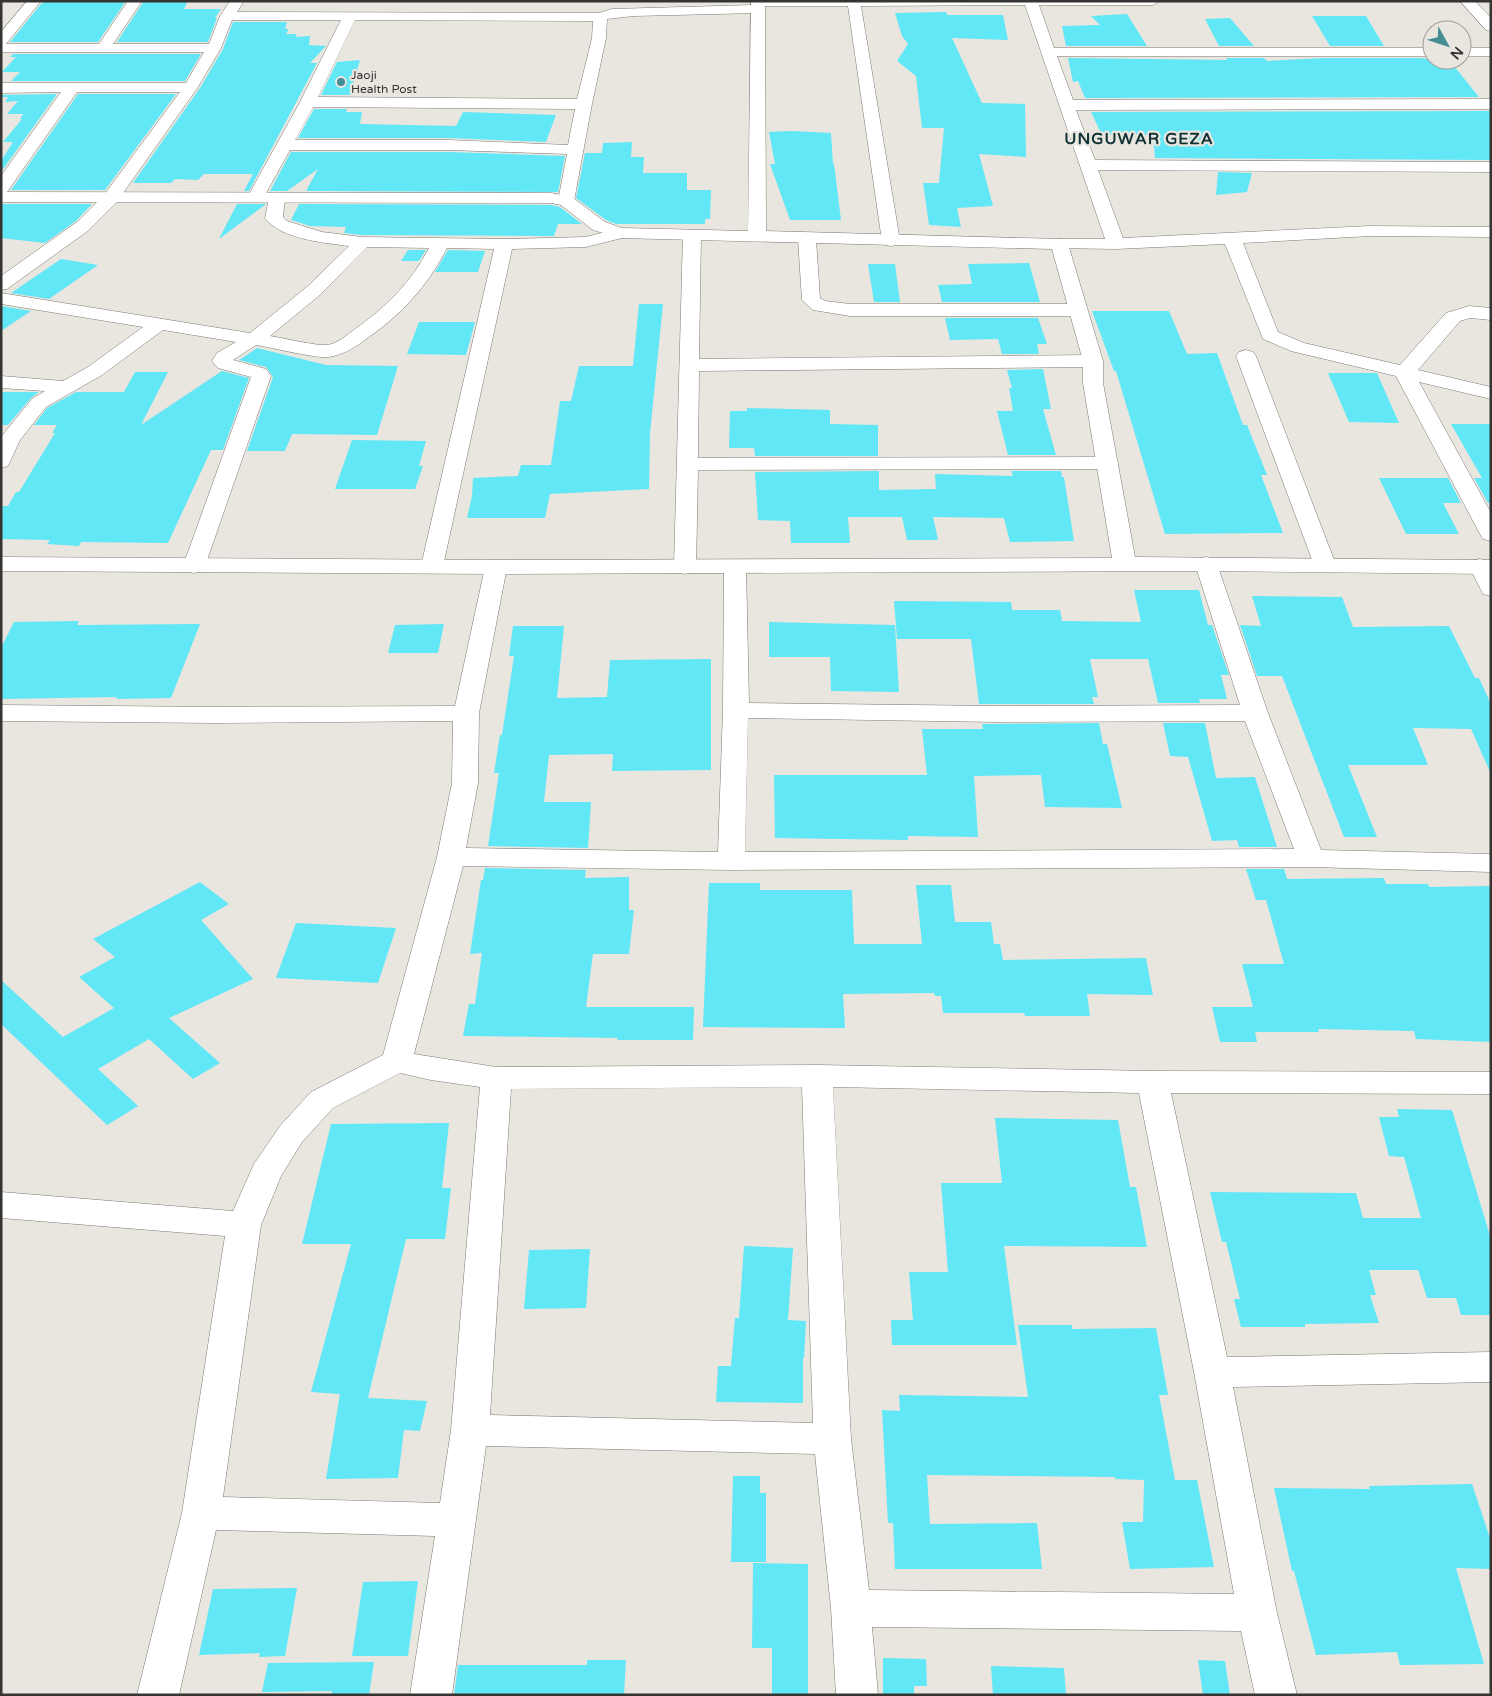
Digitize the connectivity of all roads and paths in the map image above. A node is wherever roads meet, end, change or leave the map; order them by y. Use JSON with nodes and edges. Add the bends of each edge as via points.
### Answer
{"nodes":[{"id":1,"x":34,"y":1,"type":"edge"},
{"id":2,"x":135,"y":1,"type":"edge"},
{"id":3,"x":237,"y":1,"type":"edge"},
{"id":4,"x":434,"y":1,"type":"edge"},
{"id":5,"x":1133,"y":1,"type":"edge"},
{"id":6,"x":1153,"y":1,"type":"edge"},
{"id":7,"x":1467,"y":1,"type":"edge"},
{"id":8,"x":854,"y":2,"type":"edge"},
{"id":9,"x":946,"y":2,"type":"edge"},
{"id":10,"x":1031,"y":2,"type":"edge"},
{"id":11,"x":757,"y":4,"type":"edge"},
{"id":12,"x":227,"y":16,"type":"junction"},
{"id":13,"x":350,"y":17,"type":"junction"},
{"id":14,"x":427,"y":17,"type":"junction"},
{"id":15,"x":600,"y":17,"type":"junction"},
{"id":16,"x":1491,"y":27,"type":"edge"},
{"id":17,"x":1,"y":42,"type":"edge"},
{"id":18,"x":1,"y":48,"type":"edge"},
{"id":19,"x":103,"y":48,"type":"junction"},
{"id":20,"x":214,"y":48,"type":"junction"},
{"id":21,"x":1048,"y":52,"type":"junction"},
{"id":22,"x":1422,"y":52,"type":"edge"},
{"id":23,"x":1472,"y":52,"type":"edge"},
{"id":24,"x":1491,"y":52,"type":"edge"},
{"id":25,"x":191,"y":87,"type":"junction"},
{"id":26,"x":1,"y":88,"type":"edge"},
{"id":27,"x":72,"y":88,"type":"junction"},
{"id":28,"x":308,"y":102,"type":"junction"},
{"id":29,"x":584,"y":104,"type":"junction"},
{"id":30,"x":1067,"y":104,"type":"junction"},
{"id":31,"x":1491,"y":104,"type":"edge"},
{"id":32,"x":285,"y":145,"type":"junction"},
{"id":33,"x":576,"y":150,"type":"junction"},
{"id":34,"x":1088,"y":165,"type":"junction"},
{"id":35,"x":1491,"y":167,"type":"edge"},
{"id":36,"x":1,"y":188,"type":"edge"},
{"id":37,"x":1,"y":198,"type":"edge"},
{"id":38,"x":255,"y":198,"type":"junction"},
{"id":39,"x":277,"y":198,"type":"junction"},
{"id":40,"x":110,"y":199,"type":"junction"},
{"id":41,"x":566,"y":201,"type":"junction"},
{"id":42,"x":1491,"y":232,"type":"edge"},
{"id":43,"x":620,"y":233,"type":"junction"},
{"id":44,"x":692,"y":235,"type":"junction"},
{"id":45,"x":757,"y":237,"type":"junction"},
{"id":46,"x":1232,"y":238,"type":"junction"},
{"id":47,"x":807,"y":239,"type":"junction"},
{"id":48,"x":892,"y":241,"type":"junction"},
{"id":49,"x":362,"y":242,"type":"junction"},
{"id":50,"x":441,"y":243,"type":"junction"},
{"id":51,"x":504,"y":244,"type":"junction"},
{"id":52,"x":1059,"y":244,"type":"junction"},
{"id":53,"x":1116,"y":244,"type":"junction"},
{"id":54,"x":1,"y":285,"type":"edge"},
{"id":55,"x":1,"y":298,"type":"edge"},
{"id":56,"x":1078,"y":310,"type":"junction"},
{"id":57,"x":1491,"y":314,"type":"edge"},
{"id":58,"x":160,"y":323,"type":"junction"},
{"id":59,"x":255,"y":339,"type":"junction"},
{"id":60,"x":1246,"y":356,"type":"dead end"},
{"id":61,"x":1093,"y":361,"type":"junction"},
{"id":62,"x":689,"y":365,"type":"junction"},
{"id":63,"x":1404,"y":373,"type":"junction"},
{"id":64,"x":1,"y":382,"type":"edge"},
{"id":65,"x":65,"y":387,"type":"junction"},
{"id":66,"x":1491,"y":394,"type":"edge"},
{"id":67,"x":6,"y":439,"type":"edge"},
{"id":68,"x":1,"y":462,"type":"edge"},
{"id":69,"x":1108,"y":463,"type":"junction"},
{"id":70,"x":687,"y":464,"type":"junction"},
{"id":71,"x":1491,"y":534,"type":"edge"},
{"id":72,"x":1,"y":564,"type":"edge"},
{"id":73,"x":1206,"y":564,"type":"junction"},
{"id":74,"x":1125,"y":565,"type":"junction"},
{"id":75,"x":1324,"y":565,"type":"junction"},
{"id":76,"x":194,"y":566,"type":"junction"},
{"id":77,"x":432,"y":566,"type":"junction"},
{"id":78,"x":1485,"y":566,"type":"edge"},
{"id":79,"x":685,"y":567,"type":"junction"},
{"id":80,"x":735,"y":567,"type":"junction"},
{"id":81,"x":496,"y":568,"type":"junction"},
{"id":82,"x":1491,"y":589,"type":"edge"},
{"id":83,"x":736,"y":710,"type":"junction"},
{"id":84,"x":1,"y":713,"type":"edge"},
{"id":85,"x":466,"y":713,"type":"junction"},
{"id":86,"x":1255,"y":713,"type":"junction"},
{"id":87,"x":451,"y":857,"type":"junction"},
{"id":88,"x":1311,"y":858,"type":"junction"},
{"id":89,"x":731,"y":861,"type":"junction"},
{"id":90,"x":1491,"y":863,"type":"edge"},
{"id":91,"x":397,"y":1061,"type":"junction"},
{"id":92,"x":817,"y":1076,"type":"junction"},
{"id":93,"x":496,"y":1078,"type":"junction"},
{"id":94,"x":1153,"y":1082,"type":"junction"},
{"id":95,"x":1491,"y":1083,"type":"edge"},
{"id":96,"x":1,"y":1205,"type":"edge"},
{"id":97,"x":244,"y":1225,"type":"junction"},
{"id":98,"x":1491,"y":1367,"type":"edge"},
{"id":99,"x":1212,"y":1372,"type":"junction"},
{"id":100,"x":470,"y":1430,"type":"junction"},
{"id":101,"x":832,"y":1439,"type":"junction"},
{"id":102,"x":201,"y":1513,"type":"junction"},
{"id":103,"x":456,"y":1520,"type":"junction"},
{"id":104,"x":851,"y":1608,"type":"junction"},
{"id":105,"x":1257,"y":1613,"type":"junction"},
{"id":106,"x":158,"y":1695,"type":"edge"},
{"id":107,"x":431,"y":1695,"type":"edge"},
{"id":108,"x":857,"y":1695,"type":"edge"},
{"id":109,"x":1276,"y":1695,"type":"edge"}],
"edges":[{"from":1,"to":17,"type":"street"},
{"from":2,"to":19,"type":"street"},
{"from":3,"to":12,"type":"street"},
{"from":4,"to":14,"type":"street"},
{"from":5,"to":6,"type":"street"},
{"from":5,"to":10,"type":"street"},
{"from":7,"to":16,"type":"street"},
{"from":8,"to":9,"type":"street"},
{"from":8,"to":11,"type":"street"},
{"from":8,"to":48,"type":"street"},
{"from":9,"to":10,"type":"street"},
{"from":10,"to":21,"type":"street"},
{"from":11,"to":15,"type":"street","via":[[612,13]]},
{"from":11,"to":45,"type":"street"},
{"from":12,"to":13,"type":"street"},
{"from":12,"to":20,"type":"street"},
{"from":13,"to":14,"type":"street"},
{"from":13,"to":28,"type":"street"},
{"from":14,"to":15,"type":"street"},
{"from":15,"to":29,"type":"street","via":[[599,38]]},
{"from":18,"to":19,"type":"street"},
{"from":19,"to":20,"type":"street"},
{"from":20,"to":25,"type":"street"},
{"from":21,"to":22,"type":"street"},
{"from":21,"to":30,"type":"street"},
{"from":23,"to":24,"type":"street"},
{"from":25,"to":27,"type":"street"},
{"from":25,"to":40,"type":"street"},
{"from":26,"to":27,"type":"street"},
{"from":27,"to":36,"type":"street"},
{"from":28,"to":29,"type":"street"},
{"from":28,"to":32,"type":"street"},
{"from":29,"to":33,"type":"street"},
{"from":30,"to":31,"type":"street"},
{"from":30,"to":34,"type":"street"},
{"from":32,"to":33,"type":"street"},
{"from":32,"to":38,"type":"street"},
{"from":33,"to":41,"type":"street"},
{"from":34,"to":35,"type":"street"},
{"from":34,"to":53,"type":"street"},
{"from":37,"to":40,"type":"street"},
{"from":38,"to":39,"type":"street"},
{"from":38,"to":40,"type":"street"},
{"from":39,"to":41,"type":"street","via":[[541,198]]},
{"from":39,"to":49,"type":"street","via":[[274,218],[281,225],[320,237]]},
{"from":40,"to":54,"type":"street","via":[[83,226]]},
{"from":41,"to":43,"type":"street","via":[[599,226]]},
{"from":42,"to":46,"type":"street","via":[[1370,231]]},
{"from":43,"to":44,"type":"street"},
{"from":43,"to":51,"type":"street","via":[[586,242]]},
{"from":44,"to":45,"type":"street"},
{"from":44,"to":62,"type":"street"},
{"from":45,"to":47,"type":"street"},
{"from":46,"to":53,"type":"street"},
{"from":46,"to":63,"type":"street","via":[[1270,334],[1298,347]]},
{"from":47,"to":48,"type":"street"},
{"from":47,"to":56,"type":"street","via":[[812,300],[820,306],[850,310]]},
{"from":48,"to":52,"type":"street"},
{"from":49,"to":50,"type":"street"},
{"from":49,"to":59,"type":"street","via":[[297,306]]},
{"from":50,"to":51,"type":"street"},
{"from":50,"to":59,"type":"street","via":[[406,299],[344,346],[319,351]]},
{"from":51,"to":77,"type":"street"},
{"from":52,"to":53,"type":"street"},
{"from":52,"to":56,"type":"street"},
{"from":55,"to":58,"type":"street"},
{"from":56,"to":61,"type":"street"},
{"from":57,"to":63,"type":"street","via":[[1469,312],[1453,317]]},
{"from":58,"to":59,"type":"street"},
{"from":58,"to":65,"type":"street","via":[[94,371]]},
{"from":59,"to":76,"type":"street","via":[[222,361],[261,376]]},
{"from":60,"to":75,"type":"street"},
{"from":61,"to":62,"type":"street"},
{"from":61,"to":69,"type":"street","via":[[1093,383]]},
{"from":62,"to":70,"type":"street"},
{"from":63,"to":66,"type":"street"},
{"from":63,"to":71,"type":"street"},
{"from":64,"to":65,"type":"street"},
{"from":65,"to":67,"type":"street","via":[[39,403]]},
{"from":67,"to":68,"type":"street"},
{"from":69,"to":70,"type":"street"},
{"from":69,"to":74,"type":"street"},
{"from":70,"to":79,"type":"street"},
{"from":72,"to":76,"type":"street"},
{"from":73,"to":74,"type":"street"},
{"from":73,"to":75,"type":"street"},
{"from":73,"to":86,"type":"street"},
{"from":74,"to":80,"type":"street"},
{"from":75,"to":78,"type":"street"},
{"from":76,"to":77,"type":"street"},
{"from":77,"to":81,"type":"street"},
{"from":78,"to":82,"type":"street"},
{"from":79,"to":80,"type":"street"},
{"from":79,"to":81,"type":"street"},
{"from":80,"to":83,"type":"street"},
{"from":81,"to":85,"type":"street"},
{"from":83,"to":86,"type":"street"},
{"from":83,"to":89,"type":"street"},
{"from":84,"to":85,"type":"street"},
{"from":85,"to":87,"type":"street","via":[[465,783]]},
{"from":86,"to":88,"type":"street"},
{"from":87,"to":89,"type":"street"},
{"from":87,"to":91,"type":"street"},
{"from":88,"to":89,"type":"street"},
{"from":88,"to":90,"type":"street"},
{"from":91,"to":93,"type":"street"},
{"from":91,"to":97,"type":"street","via":[[322,1100],[291,1134],[266,1173]]},
{"from":92,"to":93,"type":"street"},
{"from":92,"to":94,"type":"street"},
{"from":92,"to":101,"type":"street"},
{"from":93,"to":100,"type":"street"},
{"from":94,"to":95,"type":"street"},
{"from":94,"to":99,"type":"street"},
{"from":96,"to":97,"type":"street"},
{"from":97,"to":102,"type":"street"},
{"from":98,"to":99,"type":"street"},
{"from":99,"to":105,"type":"street"},
{"from":100,"to":101,"type":"street"},
{"from":100,"to":103,"type":"street"},
{"from":101,"to":104,"type":"street"},
{"from":102,"to":103,"type":"street"},
{"from":102,"to":106,"type":"street"},
{"from":103,"to":107,"type":"street"},
{"from":104,"to":105,"type":"street"},
{"from":104,"to":108,"type":"street"},
{"from":105,"to":109,"type":"street"}]}
